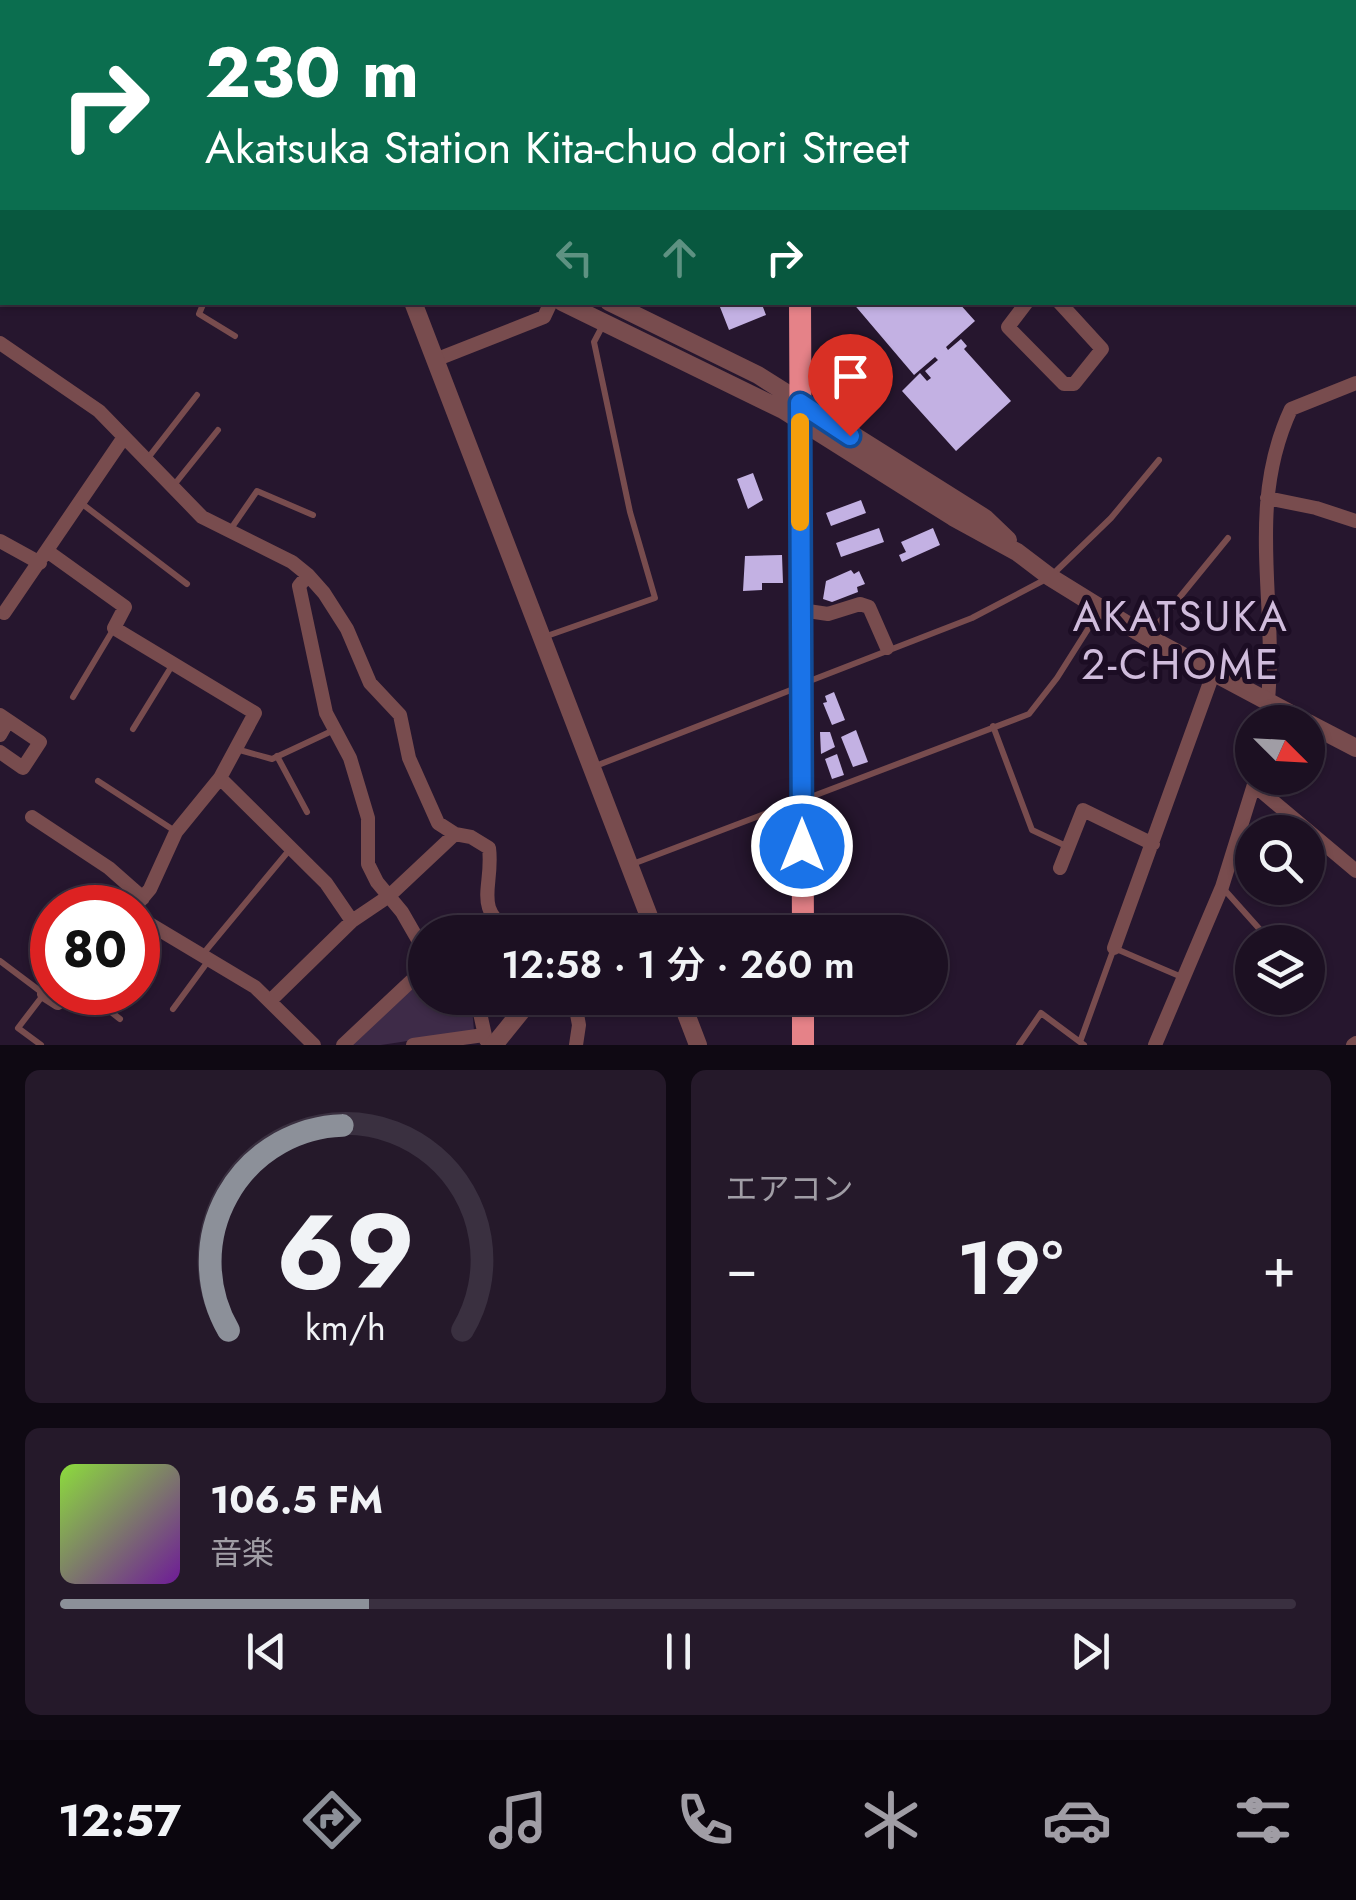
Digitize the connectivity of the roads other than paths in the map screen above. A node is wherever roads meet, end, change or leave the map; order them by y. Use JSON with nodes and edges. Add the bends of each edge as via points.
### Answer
{"nodes":[{"id":1,"x":203,"y":305,"type":"edge"},
{"id":2,"x":414,"y":305,"type":"edge"},
{"id":3,"x":550,"y":305,"type":"edge"},
{"id":4,"x":568,"y":305,"type":"edge"},
{"id":5,"x":613,"y":305,"type":"edge"},
{"id":6,"x":615,"y":305,"type":"edge"},
{"id":7,"x":800,"y":305,"type":"edge"},
{"id":8,"x":1025,"y":305,"type":"edge"},
{"id":9,"x":1062,"y":305,"type":"edge"},
{"id":10,"x":604,"y":323,"type":"junction"},
{"id":11,"x":235,"y":336,"type":"dead end"},
{"id":12,"x":0,"y":343,"type":"edge"},
{"id":13,"x":435,"y":360,"type":"junction"},
{"id":14,"x":1356,"y":383,"type":"edge"},
{"id":15,"x":197,"y":395,"type":"dead end"},
{"id":16,"x":800,"y":412,"type":"junction"},
{"id":17,"x":218,"y":430,"type":"dead end"},
{"id":18,"x":124,"y":437,"type":"junction"},
{"id":19,"x":148,"y":459,"type":"junction"},
{"id":20,"x":1159,"y":460,"type":"dead end"},
{"id":21,"x":174,"y":486,"type":"junction"},
{"id":22,"x":1267,"y":498,"type":"junction"},
{"id":23,"x":80,"y":502,"type":"junction"},
{"id":24,"x":313,"y":515,"type":"dead end"},
{"id":25,"x":1356,"y":521,"type":"edge"},
{"id":26,"x":230,"y":531,"type":"junction"},
{"id":27,"x":1228,"y":538,"type":"dead end"},
{"id":28,"x":0,"y":541,"type":"edge"},
{"id":29,"x":43,"y":557,"type":"junction"},
{"id":30,"x":308,"y":575,"type":"junction"},
{"id":31,"x":1050,"y":577,"type":"junction"},
{"id":32,"x":187,"y":584,"type":"dead end"},
{"id":33,"x":1101,"y":609,"type":"junction"},
{"id":34,"x":801,"y":610,"type":"junction"},
{"id":35,"x":4,"y":614,"type":"dead end"},
{"id":36,"x":114,"y":628,"type":"junction"},
{"id":37,"x":1147,"y":637,"type":"junction"},
{"id":38,"x":543,"y":638,"type":"junction"},
{"id":39,"x":887,"y":648,"type":"junction"},
{"id":40,"x":173,"y":664,"type":"junction"},
{"id":41,"x":1213,"y":674,"type":"junction"},
{"id":42,"x":802,"y":686,"type":"junction"},
{"id":43,"x":72,"y":697,"type":"dead end"},
{"id":44,"x":1268,"y":703,"type":"junction"},
{"id":45,"x":1272,"y":705,"type":"edge"},
{"id":46,"x":4,"y":718,"type":"edge"},
{"id":47,"x":992,"y":726,"type":"junction"},
{"id":48,"x":335,"y":729,"type":"junction"},
{"id":49,"x":133,"y":730,"type":"dead end"},
{"id":50,"x":1325,"y":732,"type":"edge"},
{"id":51,"x":0,"y":734,"type":"edge"},
{"id":52,"x":1356,"y":748,"type":"edge"},
{"id":53,"x":236,"y":749,"type":"junction"},
{"id":54,"x":0,"y":752,"type":"edge"},
{"id":55,"x":277,"y":756,"type":"junction"},
{"id":56,"x":592,"y":767,"type":"junction"},
{"id":57,"x":220,"y":778,"type":"junction"},
{"id":58,"x":98,"y":780,"type":"dead end"},
{"id":59,"x":1251,"y":795,"type":"edge"},
{"id":60,"x":1270,"y":795,"type":"edge"},
{"id":61,"x":802,"y":800,"type":"junction"},
{"id":62,"x":307,"y":812,"type":"dead end"},
{"id":63,"x":32,"y":817,"type":"dead end"},
{"id":64,"x":176,"y":832,"type":"junction"},
{"id":65,"x":455,"y":834,"type":"junction"},
{"id":66,"x":1153,"y":844,"type":"junction"},
{"id":67,"x":1068,"y":847,"type":"junction"},
{"id":68,"x":292,"y":848,"type":"junction"},
{"id":69,"x":628,"y":866,"type":"junction"},
{"id":70,"x":1060,"y":868,"type":"dead end"},
{"id":71,"x":1356,"y":872,"type":"edge"},
{"id":72,"x":124,"y":885,"type":"edge"},
{"id":73,"x":152,"y":885,"type":"edge"},
{"id":74,"x":1222,"y":887,"type":"junction"},
{"id":75,"x":389,"y":896,"type":"junction"},
{"id":76,"x":493,"y":915,"type":"edge"},
{"id":77,"x":648,"y":915,"type":"edge"},
{"id":78,"x":803,"y":915,"type":"edge"},
{"id":79,"x":352,"y":921,"type":"junction"},
{"id":80,"x":1256,"y":925,"type":"edge"},
{"id":81,"x":408,"y":926,"type":"edge"},
{"id":82,"x":160,"y":929,"type":"edge"},
{"id":83,"x":1114,"y":948,"type":"junction"},
{"id":84,"x":206,"y":957,"type":"junction"},
{"id":85,"x":0,"y":961,"type":"edge"},
{"id":86,"x":1185,"y":979,"type":"junction"},
{"id":87,"x":30,"y":984,"type":"edge"},
{"id":88,"x":408,"y":984,"type":"edge"},
{"id":89,"x":270,"y":1001,"type":"junction"},
{"id":90,"x":173,"y":1010,"type":"dead end"},
{"id":91,"x":30,"y":1012,"type":"edge"},
{"id":92,"x":115,"y":1015,"type":"edge"},
{"id":93,"x":481,"y":1015,"type":"edge"},
{"id":94,"x":515,"y":1015,"type":"edge"},
{"id":95,"x":577,"y":1015,"type":"edge"},
{"id":96,"x":687,"y":1015,"type":"edge"},
{"id":97,"x":803,"y":1015,"type":"edge"},
{"id":98,"x":120,"y":1019,"type":"dead end"},
{"id":99,"x":489,"y":1042,"type":"edge"},
{"id":100,"x":1082,"y":1044,"type":"edge"},
{"id":101,"x":41,"y":1045,"type":"edge"},
{"id":102,"x":314,"y":1045,"type":"edge"},
{"id":103,"x":343,"y":1045,"type":"edge"},
{"id":104,"x":413,"y":1045,"type":"edge"},
{"id":105,"x":576,"y":1045,"type":"edge"},
{"id":106,"x":698,"y":1045,"type":"edge"},
{"id":107,"x":803,"y":1045,"type":"edge"},
{"id":108,"x":1019,"y":1045,"type":"edge"},
{"id":109,"x":1155,"y":1045,"type":"edge"}],
"edges":[{"from":1,"to":11,"type":"lane","via":[[200,314]]},
{"from":2,"to":13,"type":"street"},
{"from":3,"to":13,"type":"street","via":[[544,317]]},
{"from":4,"to":10,"type":"street"},
{"from":5,"to":10,"type":"street"},
{"from":6,"to":16,"type":"street","via":[[758,375]]},
{"from":7,"to":16,"type":"highway"},
{"from":8,"to":9,"type":"street","via":[[1008,327],[1064,384],[1074,384],[1102,349]]},
{"from":10,"to":16,"type":"street"},
{"from":10,"to":38,"type":"lane","via":[[594,342],[655,598]]},
{"from":12,"to":18,"type":"street","via":[[99,411]]},
{"from":13,"to":38,"type":"street"},
{"from":14,"to":22,"type":"street","via":[[1292,410]]},
{"from":15,"to":19,"type":"lane"},
{"from":16,"to":31,"type":"street","via":[[985,518]]},
{"from":16,"to":34,"type":"highway"},
{"from":17,"to":21,"type":"lane"},
{"from":18,"to":19,"type":"street"},
{"from":18,"to":23,"type":"street"},
{"from":19,"to":21,"type":"street"},
{"from":20,"to":31,"type":"lane"},
{"from":21,"to":26,"type":"street","via":[[202,517]]},
{"from":22,"to":25,"type":"street"},
{"from":22,"to":44,"type":"street"},
{"from":23,"to":29,"type":"street"},
{"from":23,"to":32,"type":"lane"},
{"from":24,"to":26,"type":"lane","via":[[257,491]]},
{"from":26,"to":30,"type":"street"},
{"from":27,"to":37,"type":"lane"},
{"from":28,"to":29,"type":"street"},
{"from":29,"to":35,"type":"street"},
{"from":29,"to":36,"type":"street","via":[[125,607]]},
{"from":30,"to":48,"type":"street","via":[[299,586]]},
{"from":30,"to":65,"type":"street","via":[[347,629],[370,684],[400,716],[409,758],[438,823]]},
{"from":31,"to":33,"type":"street"},
{"from":31,"to":39,"type":"lane","via":[[972,618]]},
{"from":33,"to":37,"type":"street"},
{"from":33,"to":47,"type":"lane","via":[[1029,714]]},
{"from":34,"to":39,"type":"street","via":[[828,614],[869,607]]},
{"from":34,"to":42,"type":"highway"},
{"from":36,"to":40,"type":"street"},
{"from":36,"to":43,"type":"lane"},
{"from":37,"to":41,"type":"street"},
{"from":38,"to":56,"type":"street"},
{"from":39,"to":42,"type":"lane"},
{"from":40,"to":49,"type":"lane"},
{"from":40,"to":53,"type":"street","via":[[255,713]]},
{"from":41,"to":44,"type":"street"},
{"from":41,"to":66,"type":"street"},
{"from":42,"to":56,"type":"lane"},
{"from":42,"to":61,"type":"highway"},
{"from":44,"to":45,"type":"street"},
{"from":46,"to":51,"type":"street"},
{"from":46,"to":54,"type":"street","via":[[40,742],[23,768]]},
{"from":47,"to":61,"type":"lane"},
{"from":47,"to":67,"type":"lane","via":[[1032,830]]},
{"from":48,"to":55,"type":"lane"},
{"from":48,"to":75,"type":"street","via":[[368,818],[368,864]]},
{"from":50,"to":52,"type":"street"},
{"from":53,"to":55,"type":"lane"},
{"from":53,"to":57,"type":"street"},
{"from":55,"to":62,"type":"lane"},
{"from":56,"to":69,"type":"street"},
{"from":57,"to":64,"type":"street"},
{"from":57,"to":68,"type":"street"},
{"from":58,"to":64,"type":"lane"},
{"from":59,"to":74,"type":"street"},
{"from":60,"to":71,"type":"street"},
{"from":61,"to":69,"type":"lane"},
{"from":61,"to":78,"type":"highway"},
{"from":63,"to":72,"type":"street"},
{"from":64,"to":73,"type":"street"},
{"from":65,"to":75,"type":"street"},
{"from":65,"to":76,"type":"street","via":[[490,848],[486,900]]},
{"from":66,"to":67,"type":"street","via":[[1083,810]]},
{"from":66,"to":83,"type":"street"},
{"from":67,"to":70,"type":"street"},
{"from":68,"to":79,"type":"street"},
{"from":68,"to":84,"type":"lane"},
{"from":69,"to":77,"type":"street"},
{"from":74,"to":80,"type":"lane"},
{"from":74,"to":86,"type":"street"},
{"from":75,"to":79,"type":"street"},
{"from":75,"to":81,"type":"street"},
{"from":79,"to":89,"type":"street"},
{"from":82,"to":84,"type":"street"},
{"from":83,"to":86,"type":"lane"},
{"from":83,"to":100,"type":"lane"},
{"from":84,"to":89,"type":"street"},
{"from":84,"to":90,"type":"lane"},
{"from":85,"to":87,"type":"lane"},
{"from":86,"to":109,"type":"street"},
{"from":88,"to":103,"type":"street"},
{"from":89,"to":102,"type":"street"},
{"from":91,"to":101,"type":"lane","via":[[18,1028]]},
{"from":92,"to":98,"type":"lane"},
{"from":93,"to":99,"type":"street"},
{"from":94,"to":99,"type":"street"},
{"from":95,"to":105,"type":"street"},
{"from":96,"to":106,"type":"street"},
{"from":97,"to":107,"type":"highway"},
{"from":99,"to":104,"type":"street"},
{"from":100,"to":108,"type":"lane","via":[[1040,1014]]}]}
